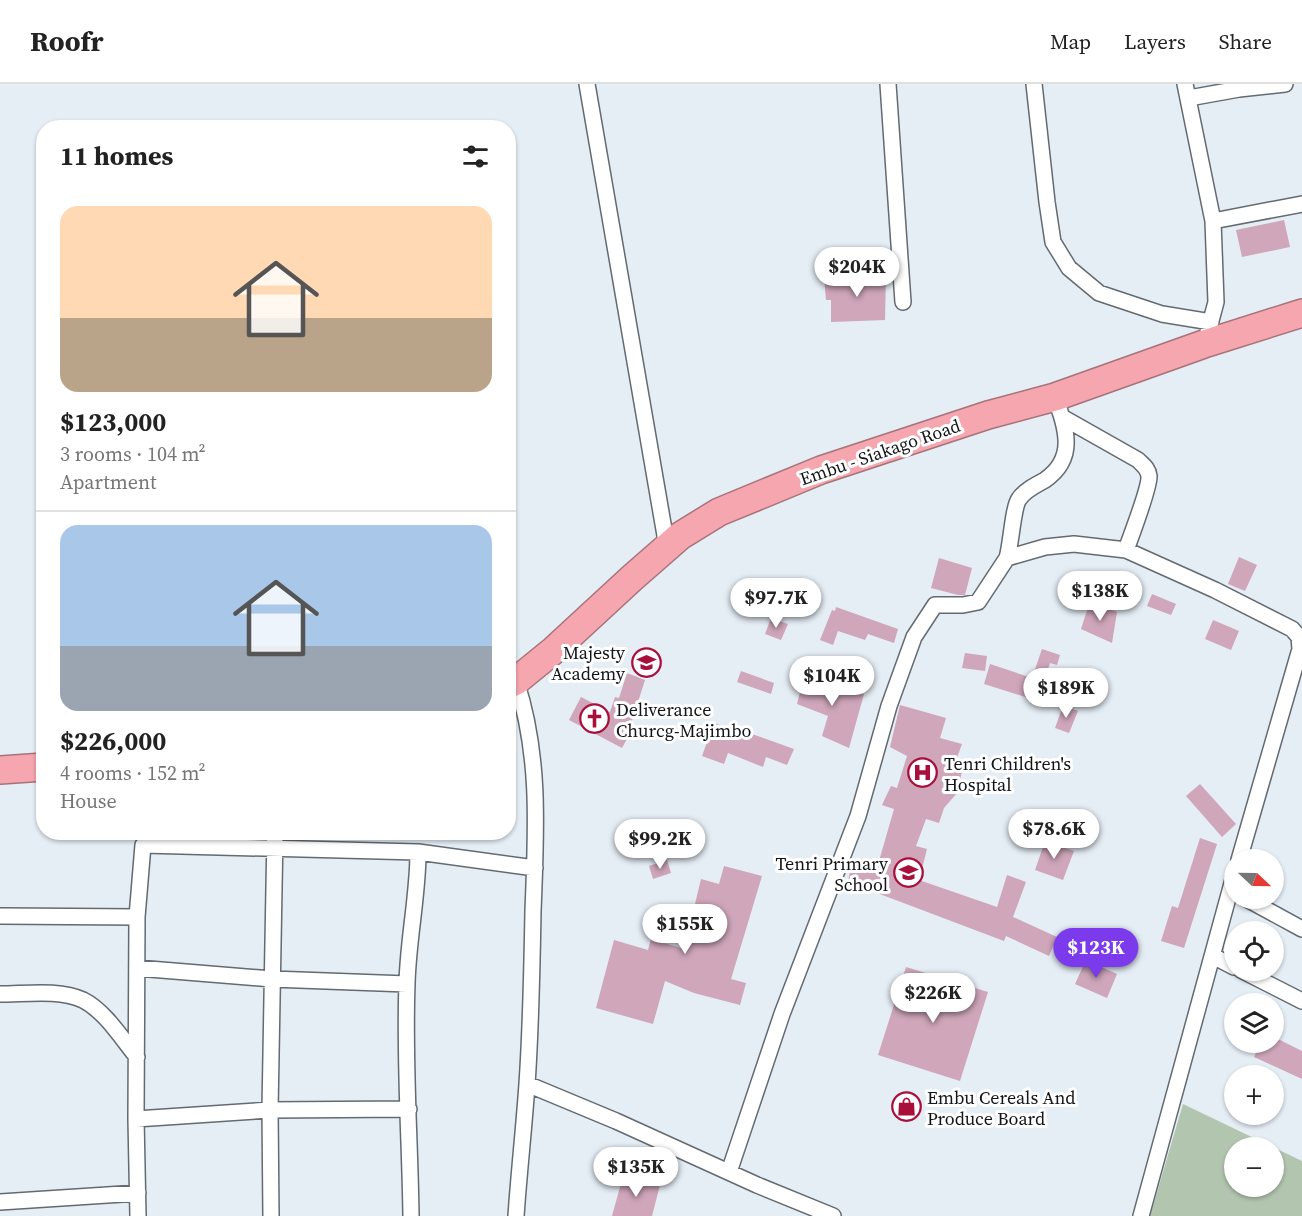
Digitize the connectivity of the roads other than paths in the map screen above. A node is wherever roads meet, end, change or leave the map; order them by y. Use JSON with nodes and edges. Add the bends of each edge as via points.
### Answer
{"nodes":[{"id":1,"x":587,"y":84,"type":"edge"},
{"id":2,"x":888,"y":84,"type":"edge"},
{"id":3,"x":1034,"y":84,"type":"edge"},
{"id":4,"x":1285,"y":84,"type":"edge"},
{"id":5,"x":1187,"y":91,"type":"edge"},
{"id":6,"x":1302,"y":204,"type":"edge"},
{"id":7,"x":1213,"y":221,"type":"junction"},
{"id":8,"x":903,"y":302,"type":"dead end"},
{"id":9,"x":1302,"y":313,"type":"edge"},
{"id":10,"x":1208,"y":333,"type":"junction"},
{"id":11,"x":1058,"y":407,"type":"junction"},
{"id":12,"x":668,"y":547,"type":"junction"},
{"id":13,"x":1126,"y":550,"type":"junction"},
{"id":14,"x":1007,"y":558,"type":"junction"},
{"id":15,"x":516,"y":680,"type":"edge"},
{"id":16,"x":516,"y":691,"type":"edge"},
{"id":17,"x":36,"y":768,"type":"edge"},
{"id":18,"x":0,"y":770,"type":"edge"},
{"id":19,"x":143,"y":840,"type":"edge"},
{"id":20,"x":276,"y":840,"type":"edge"},
{"id":21,"x":1242,"y":849,"type":"edge"},
{"id":22,"x":418,"y":852,"type":"junction"},
{"id":23,"x":535,"y":868,"type":"junction"},
{"id":24,"x":1227,"y":909,"type":"edge"},
{"id":25,"x":1265,"y":909,"type":"edge"},
{"id":26,"x":0,"y":916,"type":"edge"},
{"id":27,"x":137,"y":917,"type":"junction"},
{"id":28,"x":1302,"y":929,"type":"edge"},
{"id":29,"x":1213,"y":956,"type":"junction"},
{"id":30,"x":1224,"y":962,"type":"edge"},
{"id":31,"x":137,"y":968,"type":"junction"},
{"id":32,"x":272,"y":980,"type":"junction"},
{"id":33,"x":1263,"y":981,"type":"edge"},
{"id":34,"x":407,"y":984,"type":"junction"},
{"id":35,"x":0,"y":994,"type":"edge"},
{"id":36,"x":1302,"y":1001,"type":"edge"},
{"id":37,"x":137,"y":1058,"type":"junction"},
{"id":38,"x":527,"y":1084,"type":"junction"},
{"id":39,"x":409,"y":1109,"type":"junction"},
{"id":40,"x":270,"y":1110,"type":"junction"},
{"id":41,"x":136,"y":1119,"type":"junction"},
{"id":42,"x":729,"y":1172,"type":"junction"},
{"id":43,"x":138,"y":1193,"type":"junction"},
{"id":44,"x":0,"y":1202,"type":"edge"},
{"id":45,"x":138,"y":1216,"type":"edge"},
{"id":46,"x":271,"y":1216,"type":"edge"},
{"id":47,"x":411,"y":1216,"type":"edge"},
{"id":48,"x":516,"y":1216,"type":"edge"},
{"id":49,"x":833,"y":1216,"type":"edge"},
{"id":50,"x":1141,"y":1216,"type":"edge"}],
"edges":[{"from":1,"to":12,"type":"street"},
{"from":2,"to":8,"type":"street"},
{"from":3,"to":10,"type":"street","via":[[1053,242],[1069,268],[1099,293]]},
{"from":4,"to":5,"type":"street"},
{"from":5,"to":7,"type":"street"},
{"from":6,"to":7,"type":"street"},
{"from":7,"to":10,"type":"street","via":[[1216,302]]},
{"from":9,"to":10,"type":"highway","name":"Embu - Siakago Road"},
{"from":10,"to":11,"type":"highway","name":"Embu - Siakago Road"},
{"from":11,"to":12,"type":"highway","name":"Embu - Siakago Road","via":[[988,415],[821,470],[719,512]]},
{"from":11,"to":13,"type":"street","via":[[1146,467],[1147,489]]},
{"from":11,"to":14,"type":"street","via":[[1067,441],[1064,457],[1059,469],[1017,500]]},
{"from":12,"to":15,"type":"highway","name":"Embu - Siakago Road"},
{"from":13,"to":14,"type":"street","via":[[1074,544]]},
{"from":13,"to":21,"type":"street","via":[[1215,590],[1292,629],[1299,637],[1300,649]]},
{"from":14,"to":42,"type":"street","via":[[978,602],[935,605],[914,636],[889,706],[858,816],[782,1014]]},
{"from":16,"to":23,"type":"street","via":[[526,711],[531,738]]},
{"from":17,"to":18,"type":"highway"},
{"from":19,"to":27,"type":"street"},
{"from":20,"to":22,"type":"street"},
{"from":20,"to":32,"type":"street"},
{"from":22,"to":23,"type":"street"},
{"from":22,"to":34,"type":"street"},
{"from":23,"to":38,"type":"street"},
{"from":24,"to":29,"type":"street"},
{"from":25,"to":28,"type":"street"},
{"from":26,"to":27,"type":"street"},
{"from":27,"to":31,"type":"street"},
{"from":29,"to":30,"type":"street"},
{"from":29,"to":50,"type":"street"},
{"from":31,"to":32,"type":"street"},
{"from":31,"to":37,"type":"street"},
{"from":32,"to":34,"type":"street"},
{"from":32,"to":40,"type":"street"},
{"from":33,"to":36,"type":"street"},
{"from":34,"to":39,"type":"street"},
{"from":35,"to":37,"type":"street","via":[[84,1000],[100,1012]]},
{"from":37,"to":41,"type":"street"},
{"from":38,"to":42,"type":"street"},
{"from":38,"to":48,"type":"street"},
{"from":39,"to":40,"type":"street"},
{"from":39,"to":47,"type":"street"},
{"from":40,"to":41,"type":"street"},
{"from":40,"to":46,"type":"street"},
{"from":41,"to":43,"type":"street"},
{"from":42,"to":49,"type":"street"},
{"from":43,"to":44,"type":"street"},
{"from":43,"to":45,"type":"street"}]}
